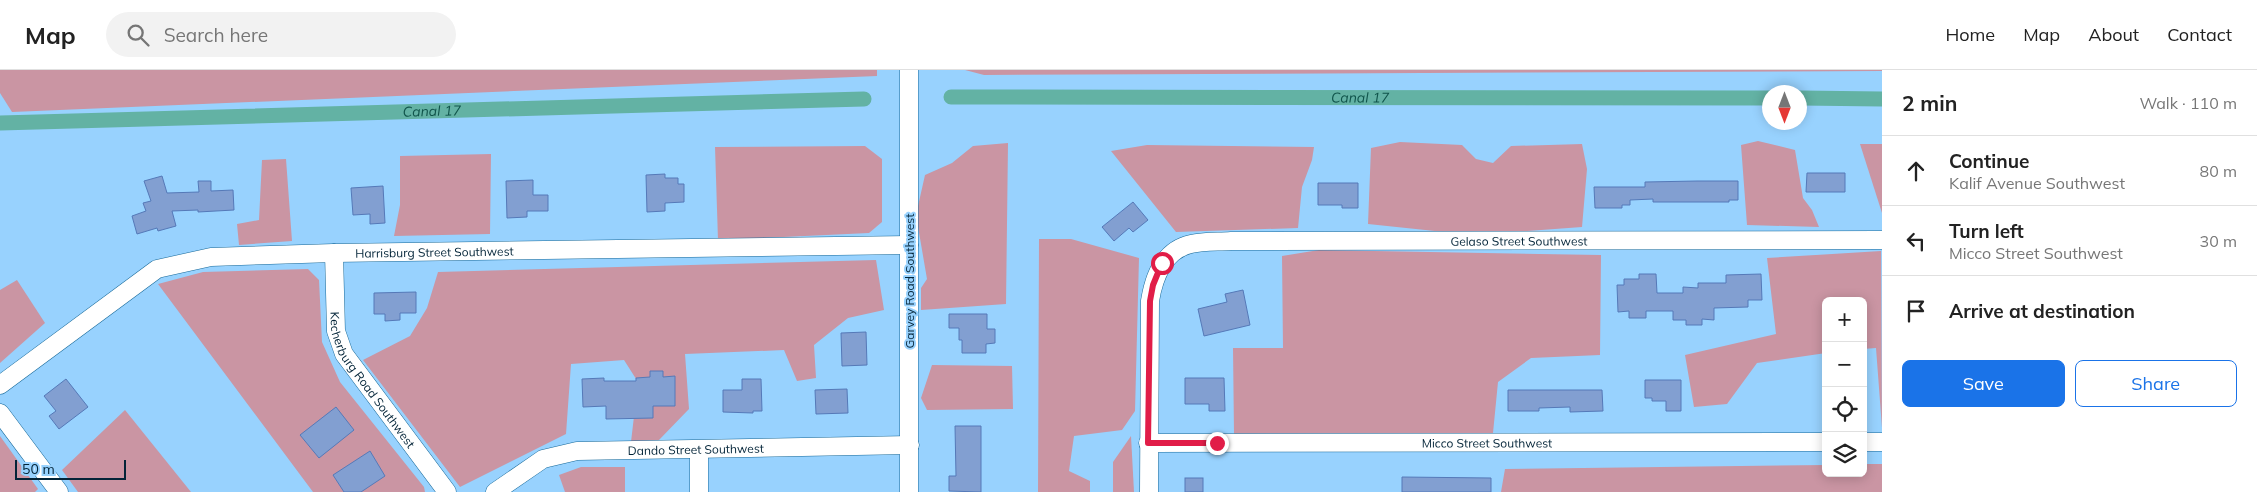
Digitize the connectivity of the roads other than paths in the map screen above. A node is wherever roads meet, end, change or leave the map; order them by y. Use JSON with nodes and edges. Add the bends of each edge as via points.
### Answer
{"nodes":[{"id":1,"x":909,"y":70,"type":"edge"},
{"id":2,"x":1882,"y":240,"type":"edge"},
{"id":3,"x":909,"y":245,"type":"junction"},
{"id":4,"x":334,"y":253,"type":"junction"},
{"id":5,"x":0,"y":385,"type":"edge"},
{"id":6,"x":0,"y":413,"type":"edge"},
{"id":7,"x":1822,"y":442,"type":"edge"},
{"id":8,"x":1867,"y":442,"type":"edge"},
{"id":9,"x":1882,"y":442,"type":"edge"},
{"id":10,"x":1148,"y":443,"type":"junction"},
{"id":11,"x":910,"y":445,"type":"junction"},
{"id":12,"x":699,"y":450,"type":"junction"},
{"id":13,"x":59,"y":492,"type":"edge"},
{"id":14,"x":447,"y":492,"type":"edge"},
{"id":15,"x":495,"y":492,"type":"edge"},
{"id":16,"x":699,"y":492,"type":"edge"},
{"id":17,"x":910,"y":492,"type":"edge"},
{"id":18,"x":1149,"y":492,"type":"edge"}],
"edges":[{"from":1,"to":3,"type":"street","name":"Garvey Road Southwest"},
{"from":2,"to":10,"type":"street","name":"Gelaso Street Southwest","via":[[1231,241],[1190,244],[1173,252],[1162,263],[1153,285]]},
{"from":3,"to":4,"type":"street","name":"Harrisburg Street Southwest"},
{"from":3,"to":11,"type":"street","name":"Garvey Road Southwest"},
{"from":4,"to":5,"type":"street","name":"Harrisburg Street Southwest","via":[[211,257],[157,269]]},
{"from":4,"to":14,"type":"street","name":"Kecherburg Road Southwest","via":[[336,331],[344,354]]},
{"from":6,"to":13,"type":"street"},
{"from":7,"to":10,"type":"street","name":"Micco Street Southwest"},
{"from":8,"to":9,"type":"street"},
{"from":10,"to":18,"type":"street"},
{"from":11,"to":12,"type":"street","name":"Dando Street Southwest"},
{"from":11,"to":17,"type":"street","name":"Garvey Road Southwest"},
{"from":12,"to":15,"type":"street","name":"Dando Street Southwest","via":[[577,451],[543,459]]},
{"from":12,"to":16,"type":"street"}]}
